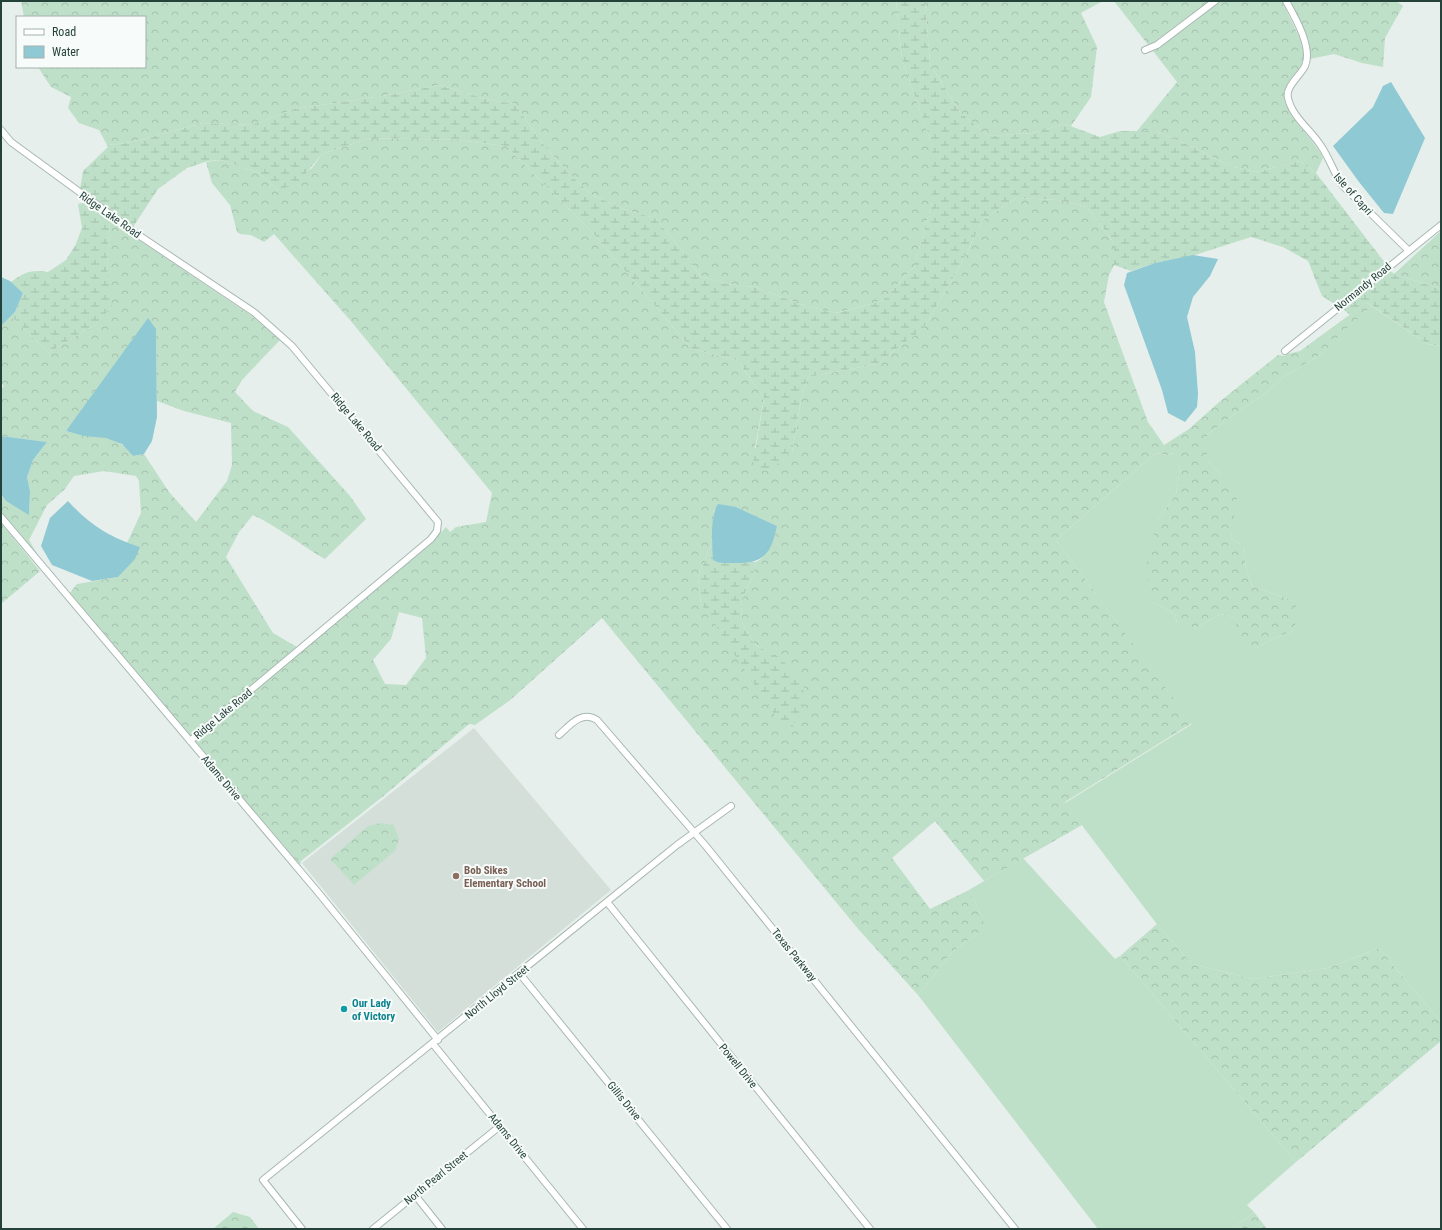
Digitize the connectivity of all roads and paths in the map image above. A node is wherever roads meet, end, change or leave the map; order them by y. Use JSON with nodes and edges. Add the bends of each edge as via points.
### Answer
{"nodes":[{"id":1,"x":1215,"y":1,"type":"edge"},
{"id":2,"x":1286,"y":1,"type":"edge"},
{"id":3,"x":1145,"y":50,"type":"dead end"},
{"id":4,"x":1,"y":130,"type":"edge"},
{"id":5,"x":1441,"y":225,"type":"edge"},
{"id":6,"x":1409,"y":251,"type":"junction"},
{"id":7,"x":1285,"y":351,"type":"dead end"},
{"id":8,"x":1,"y":518,"type":"edge"},
{"id":9,"x":559,"y":735,"type":"dead end"},
{"id":10,"x":190,"y":741,"type":"junction"},
{"id":11,"x":732,"y":806,"type":"dead end"},
{"id":12,"x":694,"y":833,"type":"junction"},
{"id":13,"x":607,"y":902,"type":"junction"},
{"id":14,"x":520,"y":974,"type":"junction"},
{"id":15,"x":435,"y":1042,"type":"junction"},
{"id":16,"x":500,"y":1126,"type":"junction"},
{"id":17,"x":415,"y":1195,"type":"junction"},
{"id":18,"x":302,"y":1229,"type":"edge"},
{"id":19,"x":373,"y":1229,"type":"edge"},
{"id":20,"x":442,"y":1229,"type":"edge"},
{"id":21,"x":583,"y":1229,"type":"edge"},
{"id":22,"x":727,"y":1229,"type":"edge"},
{"id":23,"x":870,"y":1229,"type":"edge"},
{"id":24,"x":1015,"y":1229,"type":"edge"}],
"edges":[{"from":1,"to":3,"type":"street","via":[[1157,45]]},
{"from":2,"to":6,"type":"street","name":"Isle of Capri","via":[[1304,38],[1307,52],[1304,67],[1289,89],[1288,97],[1295,112],[1320,145],[1343,186]]},
{"from":4,"to":10,"type":"street","name":"Ridge Lake Road","via":[[12,142],[89,200],[255,313],[273,328],[297,352],[438,522],[437,531],[431,539]]},
{"from":5,"to":6,"type":"street","name":"Normandy Road"},
{"from":6,"to":7,"type":"street","name":"Normandy Road"},
{"from":8,"to":10,"type":"street","name":"Adams Drive"},
{"from":9,"to":12,"type":"street","name":"Texas Parkway","via":[[581,717],[587,716],[597,720]]},
{"from":10,"to":15,"type":"street","name":"Adams Drive","via":[[326,902]]},
{"from":11,"to":12,"type":"street","name":"North Lloyd Street"},
{"from":12,"to":13,"type":"street","name":"North Lloyd Street"},
{"from":12,"to":24,"type":"street","name":"Texas Parkway"},
{"from":13,"to":14,"type":"street","name":"North Lloyd Street"},
{"from":13,"to":23,"type":"street","name":"Powell Drive"},
{"from":14,"to":15,"type":"street","name":"North Lloyd Street"},
{"from":14,"to":22,"type":"street","name":"Gillis Drive"},
{"from":15,"to":16,"type":"street","name":"Adams Drive"},
{"from":15,"to":18,"type":"street","name":"North Lloyd Street","via":[[264,1180]]},
{"from":16,"to":17,"type":"street","name":"North Pearl Street"},
{"from":16,"to":21,"type":"street","name":"Adams Drive"},
{"from":17,"to":19,"type":"street","name":"North Pearl Street"},
{"from":17,"to":20,"type":"street"}]}
